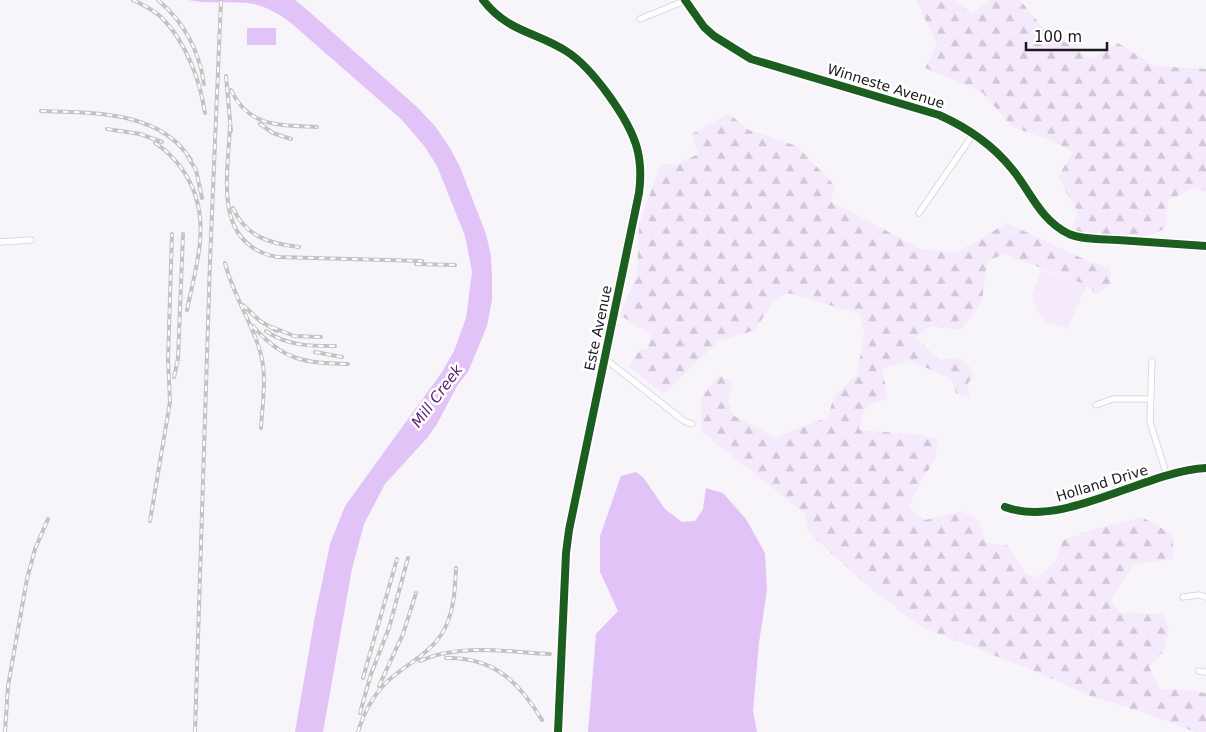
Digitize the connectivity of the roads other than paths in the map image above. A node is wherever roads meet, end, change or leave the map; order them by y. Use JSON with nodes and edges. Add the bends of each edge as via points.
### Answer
{"nodes":[{"id":1,"x":483,"y":0,"type":"edge"},
{"id":2,"x":686,"y":0,"type":"edge"},
{"id":3,"x":640,"y":19,"type":"dead end"},
{"id":4,"x":974,"y":133,"type":"junction"},
{"id":5,"x":919,"y":213,"type":"dead end"},
{"id":6,"x":32,"y":240,"type":"dead end"},
{"id":7,"x":0,"y":242,"type":"edge"},
{"id":8,"x":1206,"y":246,"type":"edge"},
{"id":9,"x":604,"y":358,"type":"junction"},
{"id":10,"x":1152,"y":361,"type":"dead end"},
{"id":11,"x":1150,"y":399,"type":"junction"},
{"id":12,"x":1096,"y":405,"type":"dead end"},
{"id":13,"x":692,"y":424,"type":"dead end"},
{"id":14,"x":1206,"y":468,"type":"edge"},
{"id":15,"x":1167,"y":476,"type":"junction"},
{"id":16,"x":1005,"y":507,"type":"dead end"},
{"id":17,"x":1183,"y":597,"type":"dead end"},
{"id":18,"x":1206,"y":597,"type":"edge"},
{"id":19,"x":558,"y":732,"type":"edge"}],
"edges":[{"from":1,"to":9,"type":"street","name":"Este Avenue","via":[[513,27],[555,44],[582,63],[616,108],[634,139],[641,180]]},
{"from":2,"to":3,"type":"street"},
{"from":2,"to":4,"type":"street","name":"Winneste Avenue","via":[[704,27],[751,59],[939,115]]},
{"from":4,"to":5,"type":"street"},
{"from":4,"to":8,"type":"street","name":"Winneste Avenue","via":[[991,145],[1013,170],[1045,217],[1069,234]]},
{"from":6,"to":7,"type":"street"},
{"from":9,"to":13,"type":"street"},
{"from":9,"to":19,"type":"street","name":"Este Avenue","via":[[566,553]]},
{"from":10,"to":11,"type":"street"},
{"from":11,"to":12,"type":"street","via":[[1113,398]]},
{"from":11,"to":15,"type":"street","via":[[1150,422]]},
{"from":14,"to":15,"type":"street","name":"Holland Drive"},
{"from":15,"to":16,"type":"street","name":"Holland Drive","via":[[1057,510],[1030,512]]},
{"from":17,"to":18,"type":"street"}]}
